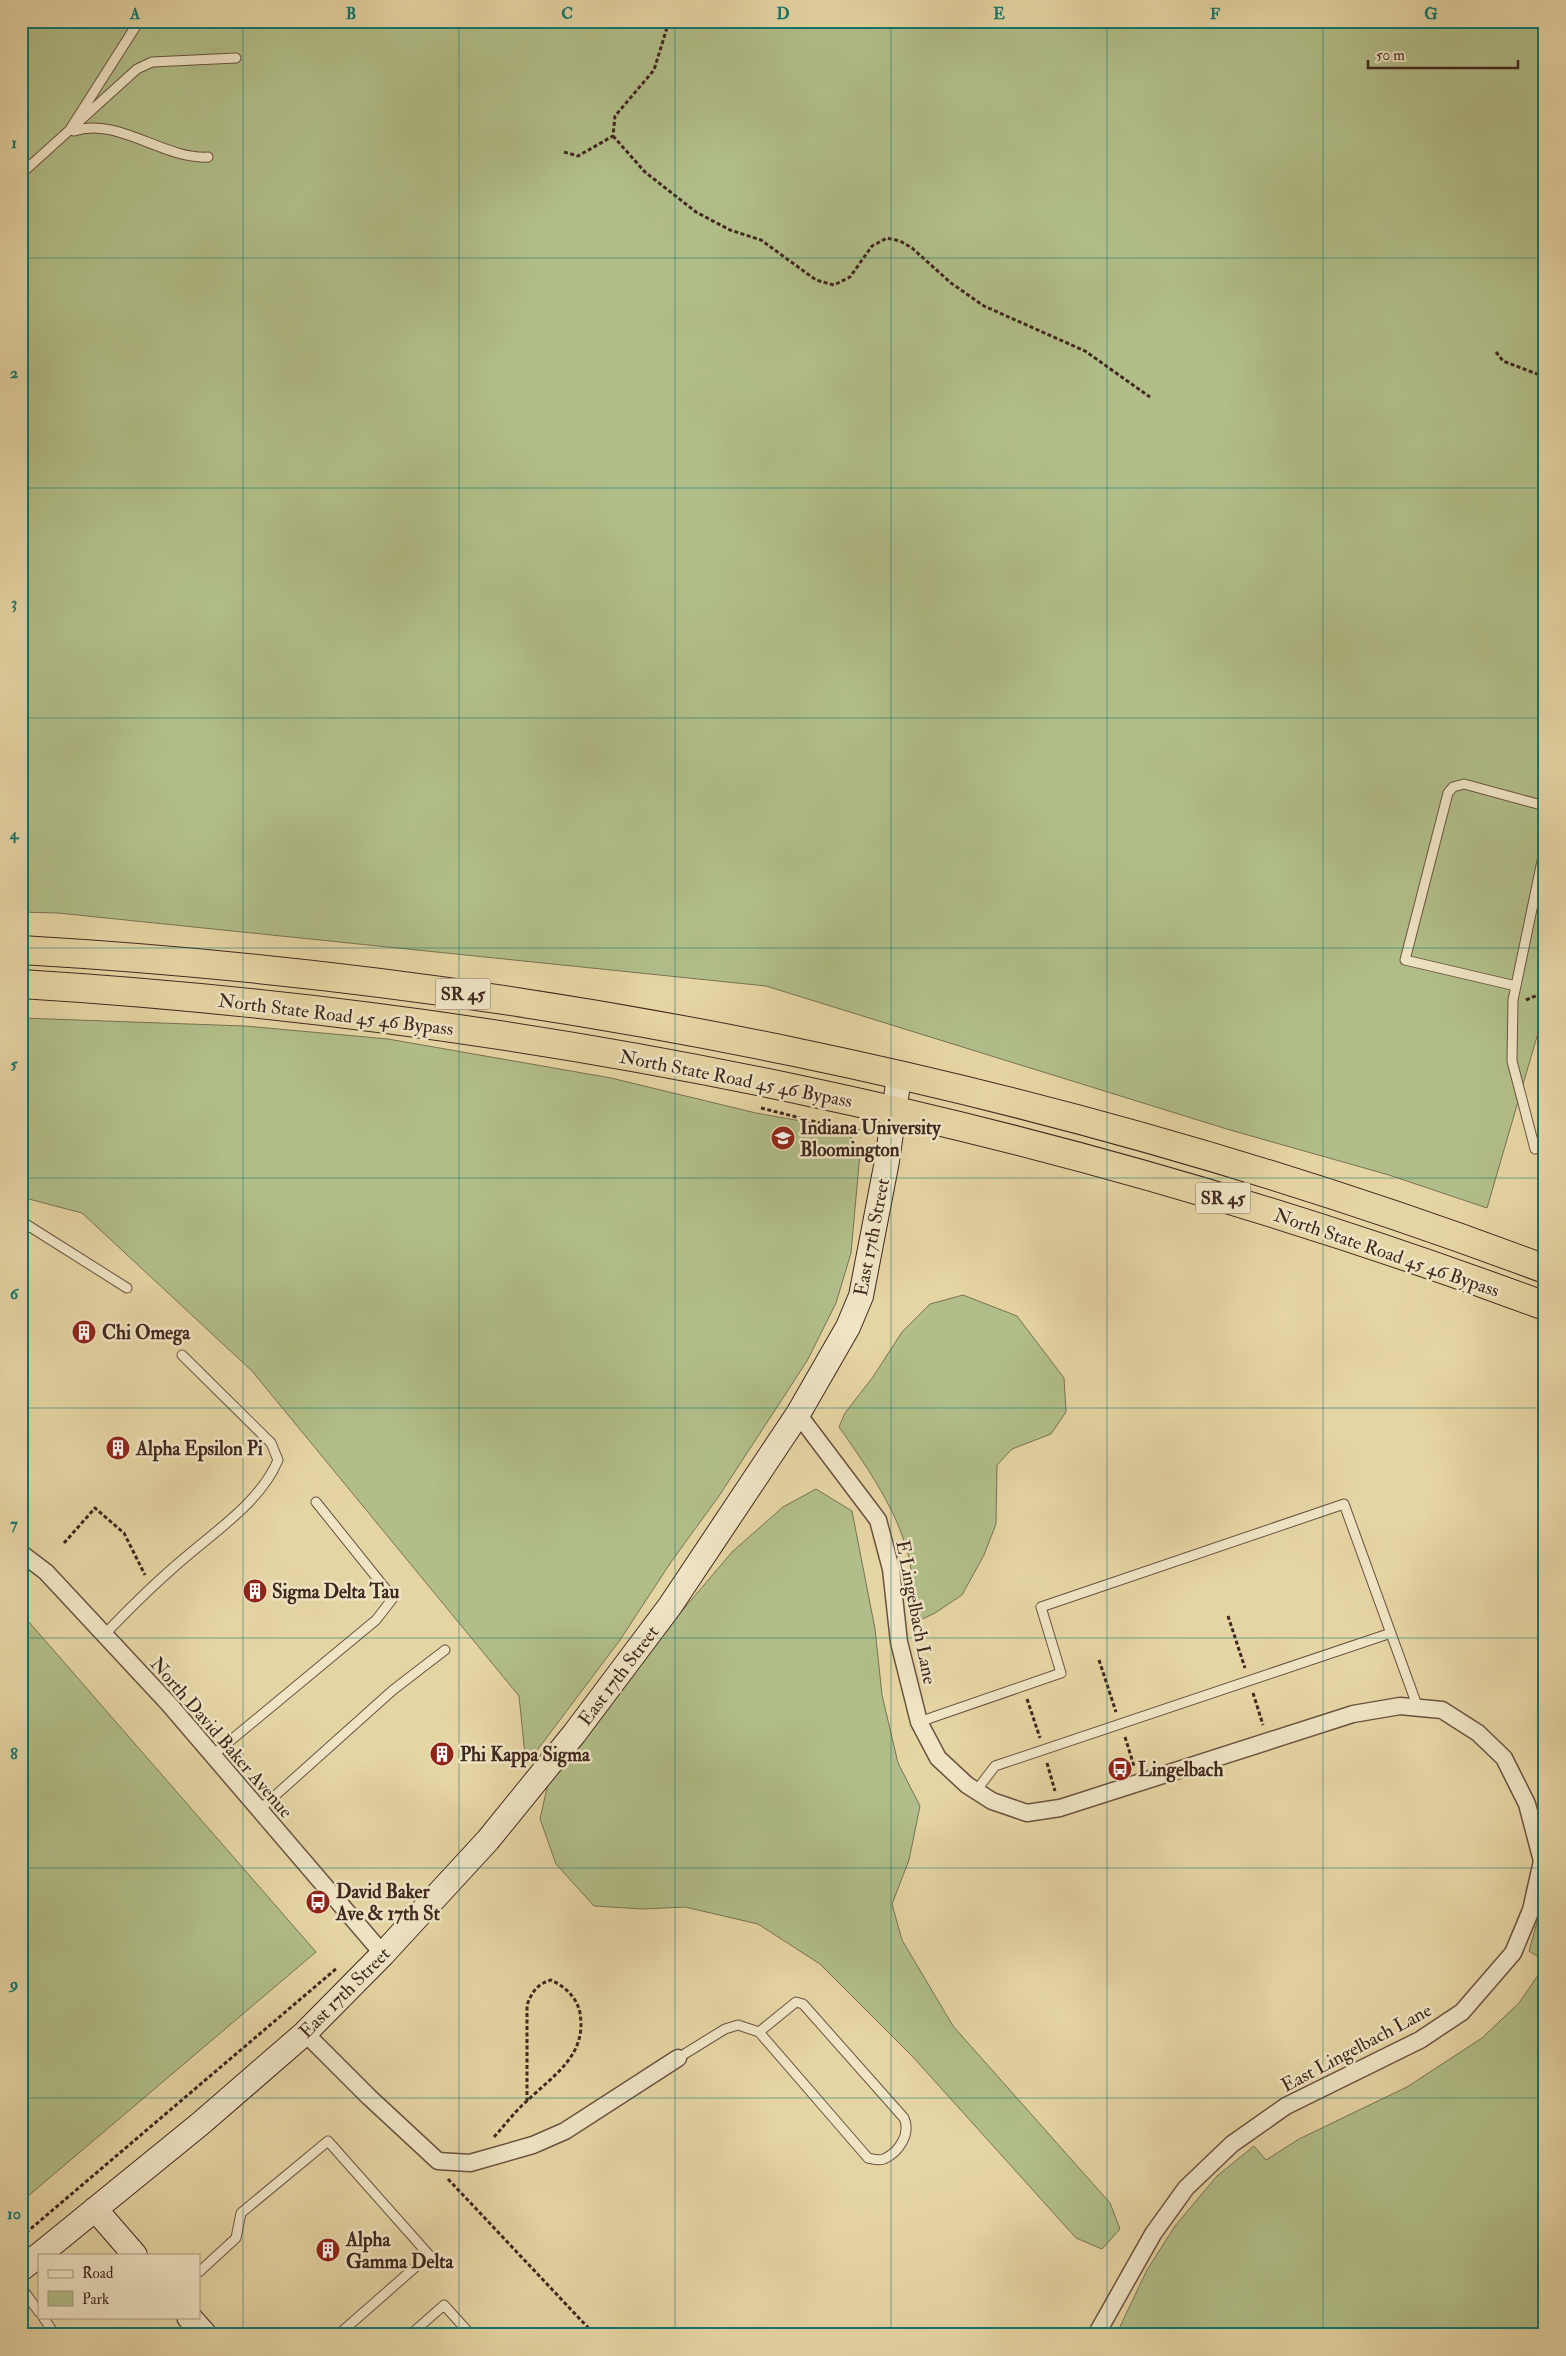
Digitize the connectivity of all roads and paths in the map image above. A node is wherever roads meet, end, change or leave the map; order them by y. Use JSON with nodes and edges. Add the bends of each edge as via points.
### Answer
{"nodes":[{"id":1,"x":139,"y":21,"type":"edge"},
{"id":2,"x":669,"y":21,"type":"edge"},
{"id":3,"x":765,"y":21,"type":"edge"},
{"id":4,"x":794,"y":21,"type":"edge"},
{"id":5,"x":236,"y":58,"type":"dead end"},
{"id":6,"x":71,"y":128,"type":"junction"},
{"id":7,"x":613,"y":136,"type":"junction"},
{"id":8,"x":564,"y":152,"type":"dead end"},
{"id":9,"x":208,"y":157,"type":"dead end"},
{"id":10,"x":21,"y":174,"type":"edge"},
{"id":11,"x":1496,"y":352,"type":"dead end"},
{"id":12,"x":1545,"y":377,"type":"edge"},
{"id":13,"x":1150,"y":397,"type":"dead end"},
{"id":14,"x":1545,"y":806,"type":"edge"},
{"id":15,"x":1545,"y":858,"type":"edge"},
{"id":16,"x":21,"y":950,"type":"edge"},
{"id":17,"x":21,"y":984,"type":"edge"},
{"id":18,"x":1516,"y":986,"type":"junction"},
{"id":19,"x":899,"y":1077,"type":"junction"},
{"id":20,"x":751,"y":1106,"type":"dead end"},
{"id":21,"x":893,"y":1118,"type":"junction"},
{"id":22,"x":1535,"y":1149,"type":"dead end"},
{"id":23,"x":21,"y":1221,"type":"edge"},
{"id":24,"x":1545,"y":1270,"type":"edge"},
{"id":25,"x":127,"y":1288,"type":"dead end"},
{"id":26,"x":1545,"y":1306,"type":"edge"},
{"id":27,"x":182,"y":1355,"type":"dead end"},
{"id":28,"x":798,"y":1414,"type":"junction"},
{"id":29,"x":316,"y":1502,"type":"dead end"},
{"id":30,"x":64,"y":1543,"type":"dead end"},
{"id":31,"x":22,"y":1556,"type":"edge"},
{"id":32,"x":152,"y":1587,"type":"junction"},
{"id":33,"x":1391,"y":1633,"type":"junction"},
{"id":34,"x":105,"y":1634,"type":"junction"},
{"id":35,"x":445,"y":1650,"type":"dead end"},
{"id":36,"x":1418,"y":1708,"type":"junction"},
{"id":37,"x":919,"y":1722,"type":"junction"},
{"id":38,"x":213,"y":1755,"type":"junction"},
{"id":39,"x":976,"y":1791,"type":"junction"},
{"id":40,"x":1060,"y":1808,"type":"joint"},
{"id":41,"x":259,"y":1810,"type":"junction"},
{"id":42,"x":383,"y":1954,"type":"junction"},
{"id":43,"x":338,"y":1967,"type":"dead end"},
{"id":44,"x":759,"y":2032,"type":"junction"},
{"id":45,"x":305,"y":2033,"type":"junction"},
{"id":46,"x":678,"y":2058,"type":"joint"},
{"id":47,"x":527,"y":2100,"type":"junction"},
{"id":48,"x":438,"y":2160,"type":"junction"},
{"id":49,"x":470,"y":2163,"type":"junction"},
{"id":50,"x":95,"y":2208,"type":"junction"},
{"id":51,"x":21,"y":2237,"type":"edge"},
{"id":52,"x":40,"y":2254,"type":"edge"},
{"id":53,"x":134,"y":2254,"type":"edge"},
{"id":54,"x":38,"y":2256,"type":"edge"},
{"id":55,"x":21,"y":2269,"type":"edge"},
{"id":56,"x":200,"y":2271,"type":"edge"},
{"id":57,"x":21,"y":2287,"type":"edge"},
{"id":58,"x":38,"y":2311,"type":"edge"},
{"id":59,"x":44,"y":2318,"type":"edge"},
{"id":60,"x":190,"y":2318,"type":"edge"},
{"id":61,"x":55,"y":2335,"type":"edge"},
{"id":62,"x":204,"y":2335,"type":"edge"},
{"id":63,"x":338,"y":2335,"type":"edge"},
{"id":64,"x":410,"y":2335,"type":"edge"},
{"id":65,"x":472,"y":2335,"type":"edge"},
{"id":66,"x":595,"y":2335,"type":"edge"},
{"id":67,"x":1096,"y":2335,"type":"edge"}],
"edges":[{"from":1,"to":6,"type":"lane"},
{"from":2,"to":7,"type":"path","via":[[654,70],[615,116]]},
{"from":3,"to":4,"type":"path","via":[[776,24]]},
{"from":5,"to":6,"type":"lane","via":[[145,65],[131,73]]},
{"from":6,"to":9,"type":"lane","via":[[74,131],[84,127],[120,132],[166,149]]},
{"from":6,"to":10,"type":"lane"},
{"from":7,"to":8,"type":"path","via":[[578,156]]},
{"from":7,"to":13,"type":"path","via":[[645,172],[696,212],[730,230],[761,240],[816,280],[834,285],[850,277],[872,246],[887,238],[900,241],[984,306],[1084,351]]},
{"from":11,"to":12,"type":"path","via":[[1503,361]]},
{"from":14,"to":18,"type":"lane","via":[[1464,784],[1453,787],[1448,793],[1404,960]]},
{"from":15,"to":18,"type":"lane"},
{"from":16,"to":19,"type":"highway","name":"North State Road 45 46 Bypass","number":"SR 45","via":[[239,967],[450,992],[681,1030]]},
{"from":17,"to":21,"type":"highway","name":"North State Road 45 46 Bypass","number":"SR 45","via":[[235,1001],[464,1029],[710,1071]]},
{"from":18,"to":22,"type":"lane","via":[[1512,1061]]},
{"from":19,"to":21,"type":"main road","name":"East 17th Street"},
{"from":19,"to":24,"type":"highway","number":"SR 45","via":[[1205,1156],[1365,1207]]},
{"from":20,"to":21,"type":"path","via":[[852,1131]]},
{"from":21,"to":26,"type":"highway","name":"North State Road 45 46 Bypass","number":"SR 45","via":[[1054,1150],[1244,1204],[1400,1254]]},
{"from":21,"to":28,"type":"main road","name":"East 17th Street","via":[[861,1296],[848,1327]]},
{"from":23,"to":25,"type":"lane"},
{"from":27,"to":32,"type":"lane","via":[[271,1444],[278,1460],[272,1476],[237,1514]]},
{"from":28,"to":37,"type":"street","name":"E Lingelbach Lane","via":[[878,1520],[891,1569],[899,1642]]},
{"from":28,"to":42,"type":"main road","name":"East 17th Street","via":[[670,1606],[574,1734],[488,1840]]},
{"from":29,"to":38,"type":"lane","via":[[392,1598],[376,1620]]},
{"from":30,"to":32,"type":"path","via":[[95,1508],[124,1533]]},
{"from":31,"to":34,"type":"street","name":"North David Baker Avenue","via":[[46,1572]]},
{"from":32,"to":34,"type":"lane"},
{"from":33,"to":36,"type":"lane"},
{"from":33,"to":37,"type":"lane","via":[[1344,1504],[1041,1607],[1062,1673]]},
{"from":33,"to":39,"type":"lane","via":[[995,1766]]},
{"from":34,"to":38,"type":"street","name":"North David Baker Avenue"},
{"from":35,"to":41,"type":"lane","via":[[393,1690]]},
{"from":36,"to":40,"type":"street","name":"East Lingelbach Lane","via":[[1400,1706],[1353,1714]]},
{"from":36,"to":67,"type":"street","name":"East Lingelbach Lane","via":[[1442,1710],[1478,1733],[1504,1758],[1526,1804],[1542,1861],[1531,1910],[1513,1953],[1462,2012],[1420,2040],[1286,2106],[1232,2144],[1186,2188],[1153,2234]]},
{"from":37,"to":39,"type":"street","name":"E Lingelbach Lane","via":[[938,1758]]},
{"from":38,"to":41,"type":"street","name":"North David Baker Avenue"},
{"from":39,"to":40,"type":"street","name":"E Lingelbach Lane","via":[[992,1801],[1027,1814]]},
{"from":41,"to":42,"type":"street","name":"North David Baker Avenue"},
{"from":42,"to":45,"type":"main road","name":"East 17th Street"},
{"from":43,"to":51,"type":"path"},
{"from":44,"to":44,"type":"lane","via":[[789,2006],[796,2002],[803,2004],[904,2118],[907,2133],[903,2142],[885,2158],[868,2158]]},
{"from":44,"to":46,"type":"lane","via":[[738,2025],[725,2029]]},
{"from":45,"to":48,"type":"street"},
{"from":45,"to":50,"type":"main road","name":"East 17th Street","via":[[200,2124]]},
{"from":46,"to":49,"type":"street","via":[[565,2131],[533,2145]]},
{"from":47,"to":47,"type":"path","via":[[556,2076],[575,2051],[582,2028],[579,2006],[564,1986],[551,1980],[542,1982],[532,1992],[527,2005]]},
{"from":47,"to":49,"type":"path"},
{"from":48,"to":49,"type":"street"},
{"from":48,"to":66,"type":"path","via":[[449,2182]]},
{"from":50,"to":52,"type":"main road","name":"East 17th Street"},
{"from":50,"to":53,"type":"main road"},
{"from":54,"to":55,"type":"main road","name":"East 17th Street"},
{"from":56,"to":63,"type":"lane","via":[[236,2238],[241,2213],[328,2141],[429,2255]]},
{"from":57,"to":58,"type":"lane"},
{"from":59,"to":61,"type":"lane"},
{"from":60,"to":62,"type":"main road"},
{"from":64,"to":65,"type":"lane","via":[[444,2305]]}]}
